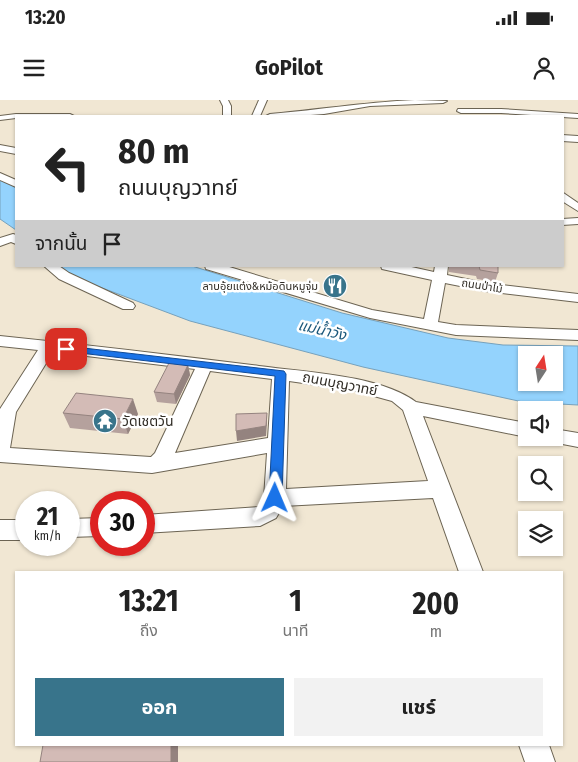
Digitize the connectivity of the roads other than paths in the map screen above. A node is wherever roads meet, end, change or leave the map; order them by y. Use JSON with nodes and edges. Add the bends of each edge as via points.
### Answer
{"nodes":[{"id":1,"x":224,"y":100,"type":"edge"},
{"id":2,"x":262,"y":100,"type":"edge"},
{"id":3,"x":533,"y":103,"type":"dead end"},
{"id":4,"x":452,"y":105,"type":"edge"},
{"id":5,"x":501,"y":111,"type":"junction"},
{"id":6,"x":227,"y":115,"type":"edge"},
{"id":7,"x":256,"y":115,"type":"edge"},
{"id":8,"x":284,"y":115,"type":"edge"},
{"id":9,"x":563,"y":115,"type":"edge"},
{"id":10,"x":564,"y":115,"type":"edge"},
{"id":11,"x":15,"y":116,"type":"edge"},
{"id":12,"x":578,"y":116,"type":"edge"},
{"id":13,"x":0,"y":118,"type":"edge"},
{"id":14,"x":564,"y":138,"type":"edge"},
{"id":15,"x":578,"y":139,"type":"edge"},
{"id":16,"x":15,"y":145,"type":"edge"},
{"id":17,"x":0,"y":148,"type":"edge"},
{"id":18,"x":0,"y":176,"type":"edge"},
{"id":19,"x":15,"y":184,"type":"edge"},
{"id":20,"x":578,"y":221,"type":"edge"},
{"id":21,"x":564,"y":222,"type":"edge"},
{"id":22,"x":15,"y":239,"type":"edge"},
{"id":23,"x":0,"y":242,"type":"edge"},
{"id":24,"x":51,"y":267,"type":"edge"},
{"id":25,"x":213,"y":267,"type":"edge"},
{"id":26,"x":396,"y":267,"type":"edge"},
{"id":27,"x":440,"y":272,"type":"edge"},
{"id":28,"x":578,"y":298,"type":"edge"},
{"id":29,"x":128,"y":306,"type":"dead end"},
{"id":30,"x":430,"y":325,"type":"junction"},
{"id":31,"x":578,"y":335,"type":"edge"},
{"id":32,"x":0,"y":341,"type":"edge"},
{"id":33,"x":48,"y":347,"type":"junction"},
{"id":34,"x":205,"y":364,"type":"junction"},
{"id":35,"x":280,"y":374,"type":"junction"},
{"id":36,"x":411,"y":407,"type":"junction"},
{"id":37,"x":518,"y":428,"type":"edge"},
{"id":38,"x":563,"y":438,"type":"edge"},
{"id":39,"x":578,"y":440,"type":"edge"},
{"id":40,"x":276,"y":444,"type":"junction"},
{"id":41,"x":158,"y":462,"type":"junction"},
{"id":42,"x":441,"y":489,"type":"junction"},
{"id":43,"x":275,"y":498,"type":"junction"},
{"id":44,"x":155,"y":523,"type":"edge"},
{"id":45,"x":0,"y":530,"type":"edge"},
{"id":46,"x":15,"y":530,"type":"edge"},
{"id":47,"x":471,"y":571,"type":"edge"},
{"id":48,"x":534,"y":746,"type":"edge"},
{"id":49,"x":540,"y":762,"type":"edge"}],
"edges":[{"from":1,"to":6,"type":"street"},
{"from":2,"to":7,"type":"street"},
{"from":3,"to":5,"type":"street"},
{"from":4,"to":5,"type":"street"},
{"from":4,"to":8,"type":"street","via":[[370,104]]},
{"from":5,"to":9,"type":"street"},
{"from":10,"to":12,"type":"street"},
{"from":11,"to":13,"type":"street"},
{"from":14,"to":15,"type":"street"},
{"from":16,"to":17,"type":"street"},
{"from":18,"to":19,"type":"street"},
{"from":20,"to":21,"type":"street"},
{"from":22,"to":23,"type":"street"},
{"from":24,"to":29,"type":"street"},
{"from":25,"to":30,"type":"street","via":[[370,314]]},
{"from":26,"to":27,"type":"street","name":"ถนนป่าไม้"},
{"from":27,"to":28,"type":"street","name":"ถนนป่าไม้","via":[[485,287]]},
{"from":27,"to":30,"type":"street"},
{"from":30,"to":31,"type":"street","via":[[456,330]]},
{"from":32,"to":33,"type":"street","name":"ถนนบุญวาทย์"},
{"from":33,"to":34,"type":"street","name":"ถนนบุญวาทย์"},
{"from":33,"to":41,"type":"street","via":[[7,412],[0,449],[3,455]]},
{"from":34,"to":35,"type":"street","name":"ถนนบุญวาทย์"},
{"from":34,"to":41,"type":"street"},
{"from":35,"to":36,"type":"street","name":"ถนนบุญวาทย์","via":[[352,384],[398,397]]},
{"from":35,"to":40,"type":"street"},
{"from":36,"to":37,"type":"street","name":"ถนนบุญวาทย์"},
{"from":36,"to":42,"type":"street"},
{"from":38,"to":39,"type":"street"},
{"from":40,"to":41,"type":"street"},
{"from":40,"to":43,"type":"street"},
{"from":42,"to":43,"type":"street"},
{"from":42,"to":47,"type":"street"},
{"from":43,"to":44,"type":"street","via":[[273,508],[260,517]]},
{"from":45,"to":46,"type":"street"},
{"from":48,"to":49,"type":"street"}]}
